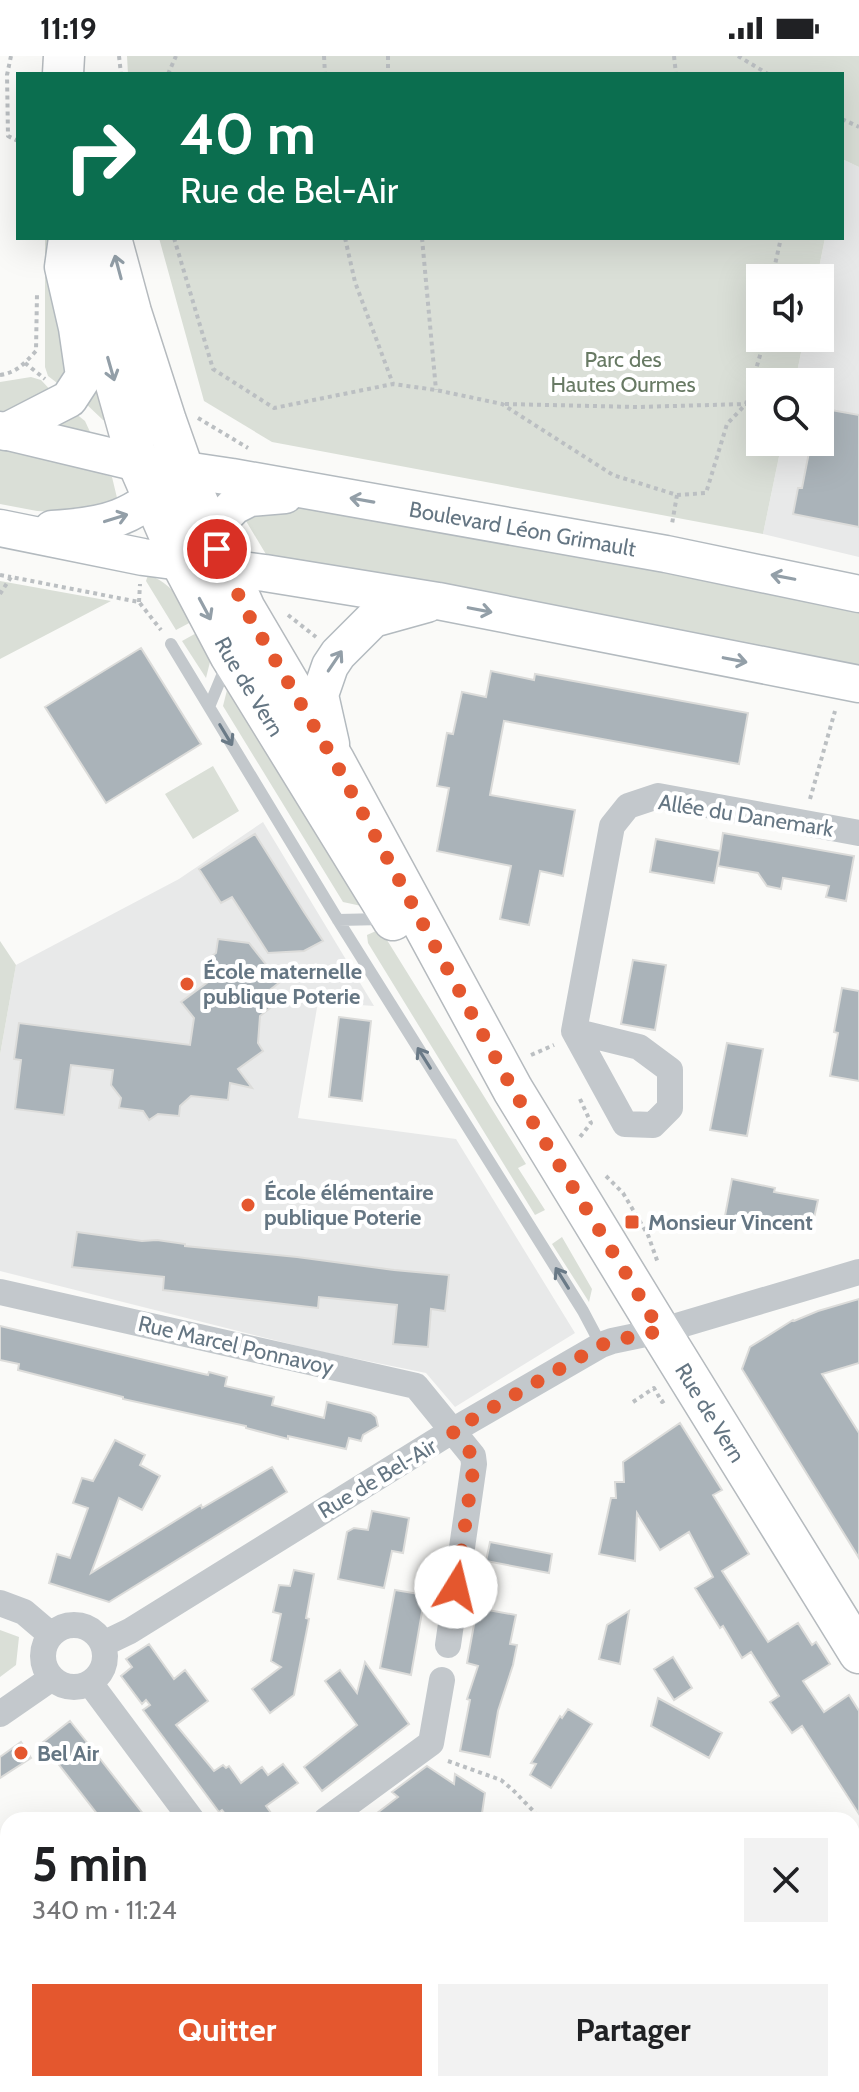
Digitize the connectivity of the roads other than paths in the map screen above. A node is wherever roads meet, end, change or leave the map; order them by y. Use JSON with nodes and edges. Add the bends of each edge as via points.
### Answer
{"nodes":[{"id":1,"x":67,"y":240,"type":"edge"},
{"id":2,"x":82,"y":240,"type":"edge"},
{"id":3,"x":112,"y":240,"type":"edge"},
{"id":4,"x":2,"y":431,"type":"edge"},
{"id":5,"x":138,"y":463,"type":"junction"},
{"id":6,"x":183,"y":469,"type":"junction"},
{"id":7,"x":318,"y":492,"type":"junction"},
{"id":8,"x":154,"y":499,"type":"junction"},
{"id":9,"x":10,"y":529,"type":"edge"},
{"id":10,"x":210,"y":529,"type":"junction"},
{"id":11,"x":181,"y":562,"type":"junction"},
{"id":12,"x":225,"y":568,"type":"junction"},
{"id":13,"x":859,"y":594,"type":"edge"},
{"id":14,"x":438,"y":601,"type":"junction"},
{"id":15,"x":171,"y":644,"type":"road end"},
{"id":16,"x":230,"y":655,"type":"junction"},
{"id":17,"x":859,"y":684,"type":"edge"},
{"id":18,"x":209,"y":707,"type":"junction"},
{"id":19,"x":335,"y":762,"type":"junction"},
{"id":20,"x":859,"y":833,"type":"edge"},
{"id":21,"x":392,"y":918,"type":"junction"},
{"id":22,"x":338,"y":920,"type":"junction"},
{"id":23,"x":564,"y":1038,"type":"road end"},
{"id":24,"x":522,"y":1072,"type":"junction"},
{"id":25,"x":859,"y":1272,"type":"edge"},
{"id":26,"x":0,"y":1292,"type":"edge"},
{"id":27,"x":660,"y":1331,"type":"junction"},
{"id":28,"x":601,"y":1345,"type":"junction"},
{"id":29,"x":452,"y":1431,"type":"junction"},
{"id":30,"x":0,"y":1603,"type":"edge"},
{"id":31,"x":51,"y":1635,"type":"junction"},
{"id":32,"x":103,"y":1644,"type":"junction"},
{"id":33,"x":448,"y":1645,"type":"dead end"},
{"id":34,"x":859,"y":1653,"type":"edge"},
{"id":35,"x":52,"y":1678,"type":"junction"},
{"id":36,"x":442,"y":1680,"type":"dead end"},
{"id":37,"x":90,"y":1683,"type":"junction"},
{"id":38,"x":0,"y":1714,"type":"edge"},
{"id":39,"x":186,"y":1812,"type":"edge"},
{"id":40,"x":337,"y":1812,"type":"edge"}],
"edges":[{"from":1,"to":4,"type":"main road","via":[[63,267],[84,376],[69,399]]},
{"from":2,"to":5,"type":"main road","name":"Rue de Vern","one_way":true,"via":[[97,317]]},
{"from":6,"to":3,"type":"main road","name":"Rue de Vern","one_way":true},
{"from":4,"to":5,"type":"main road","name":"Boulevard Léon Grimault"},
{"from":5,"to":6,"type":"main road","name":"Boulevard Léon Grimault"},
{"from":5,"to":8,"type":"main road","name":"Rue de Vern"},
{"from":6,"to":7,"type":"main road","name":"Boulevard Léon Grimault"},
{"from":6,"to":8,"type":"main road"},
{"from":6,"to":10,"type":"main road","name":"Rue de Vern"},
{"from":7,"to":10,"type":"main road","via":[[250,498]]},
{"from":13,"to":7,"type":"main road","name":"Boulevard Léon Grimault","one_way":true},
{"from":9,"to":8,"type":"main road","one_way":true,"via":[[79,528],[120,518]]},
{"from":8,"to":11,"type":"main road","name":"Rue de Vern"},
{"from":9,"to":11,"type":"main road"},
{"from":10,"to":11,"type":"main road"},
{"from":10,"to":12,"type":"main road","name":"Rue de Vern"},
{"from":11,"to":12,"type":"main road"},
{"from":11,"to":16,"type":"main road","name":"Rue de Vern","one_way":true},
{"from":12,"to":14,"type":"main road"},
{"from":12,"to":19,"type":"main road","name":"Rue de Vern"},
{"from":14,"to":17,"type":"main road","one_way":true},
{"from":19,"to":14,"type":"main road","one_way":true,"via":[[320,695],[330,666],[373,619]]},
{"from":15,"to":18,"type":"lane"},
{"from":16,"to":18,"type":"lane"},
{"from":16,"to":21,"type":"main road","name":"Rue de Vern"},
{"from":18,"to":22,"type":"lane","one_way":true},
{"from":19,"to":24,"type":"main road","name":"Rue de Vern"},
{"from":20,"to":23,"type":"street","name":"Allée du Danemark","via":[[658,796],[628,806],[612,826]]},
{"from":21,"to":22,"type":"lane"},
{"from":21,"to":24,"type":"main road","name":"Rue de Vern"},
{"from":28,"to":22,"type":"lane","one_way":true},
{"from":24,"to":27,"type":"main road","name":"Rue de Vern"},
{"from":25,"to":27,"type":"street","name":"Rue de Bel-Air"},
{"from":26,"to":29,"type":"street","name":"Rue Marcel Ponnavoy","via":[[416,1386]]},
{"from":27,"to":28,"type":"street","name":"Rue de Bel-Air"},
{"from":27,"to":34,"type":"main road","name":"Rue de Vern"},
{"from":28,"to":29,"type":"street","name":"Rue de Bel-Air"},
{"from":29,"to":32,"type":"street","name":"Rue de Bel-Air"},
{"from":29,"to":33,"type":"street","name":"Rue Marcel Ponnavoy","via":[[474,1464]]},
{"from":30,"to":31,"type":"street","via":[[24,1612]]},
{"from":31,"to":32,"type":"street","via":[[80,1625]]},
{"from":31,"to":35,"type":"street","via":[[43,1652]]},
{"from":32,"to":37,"type":"street","via":[[102,1670]]},
{"from":35,"to":37,"type":"street","via":[[70,1687]]},
{"from":35,"to":38,"type":"street"},
{"from":36,"to":40,"type":"street","via":[[431,1743]]},
{"from":37,"to":39,"type":"street"}]}
